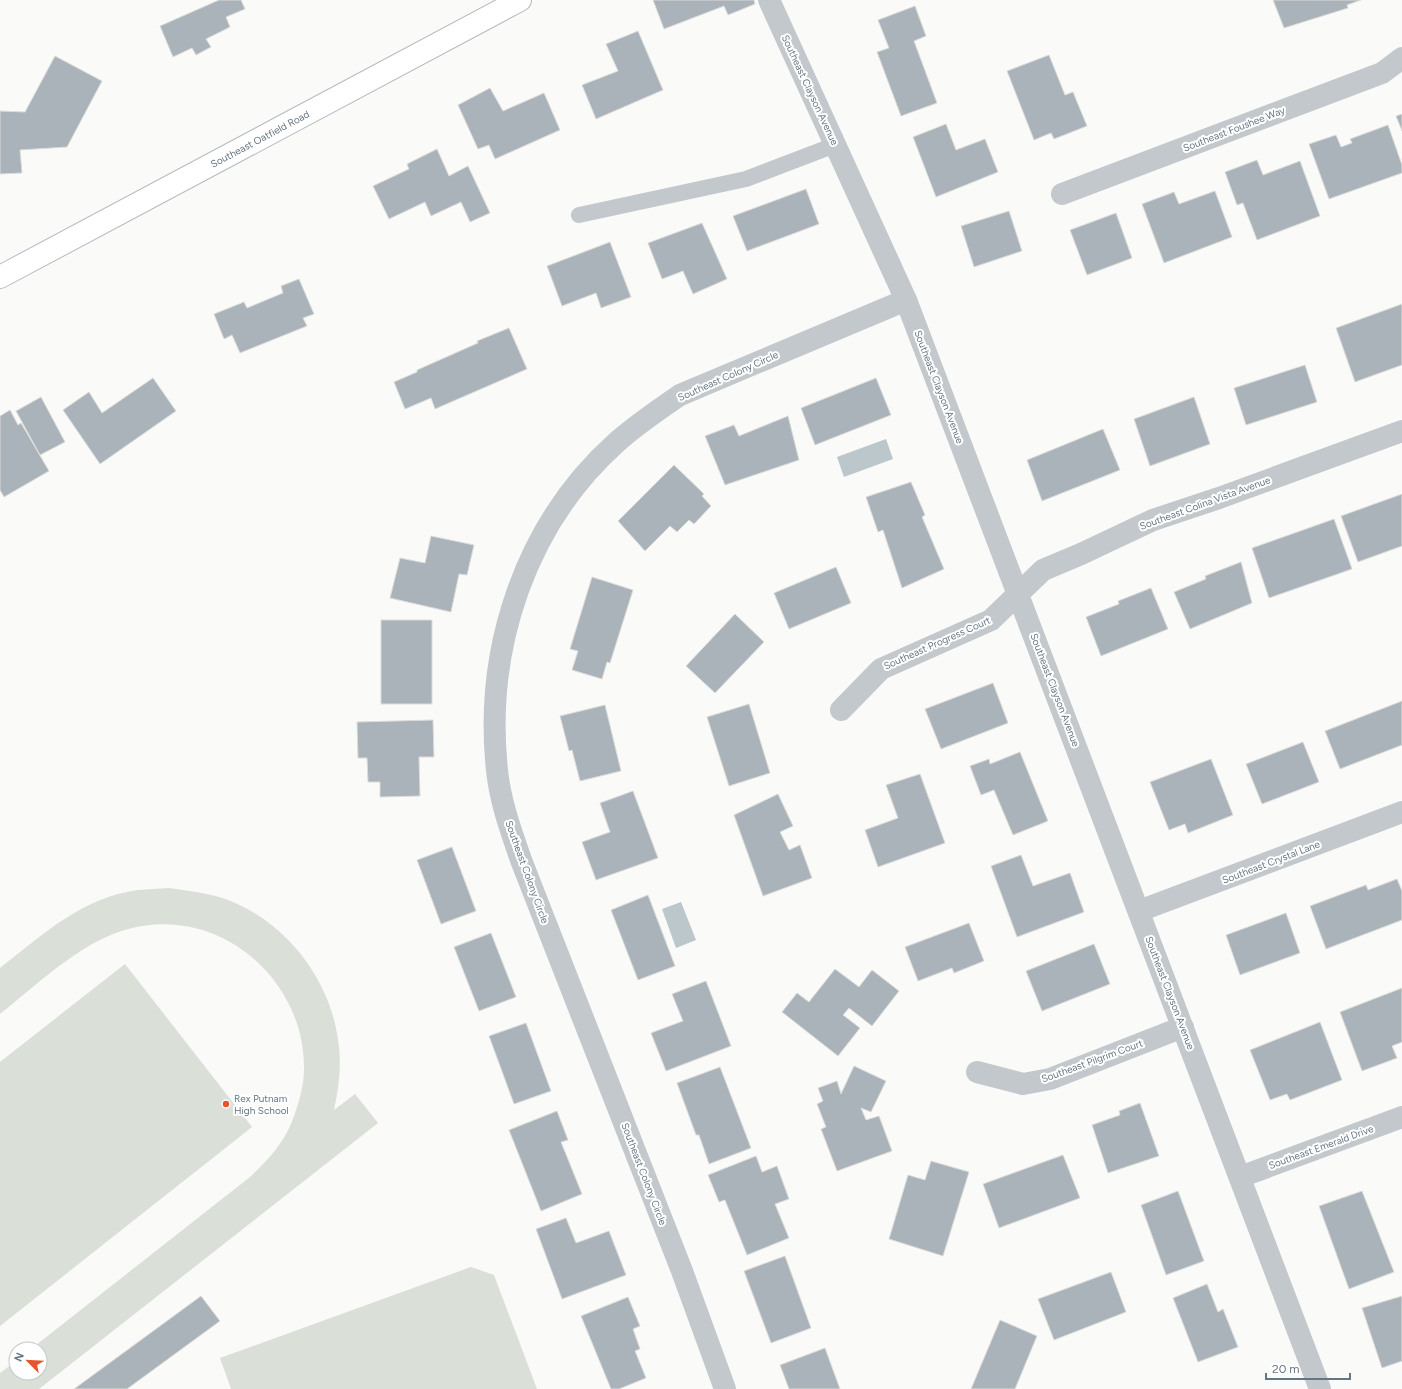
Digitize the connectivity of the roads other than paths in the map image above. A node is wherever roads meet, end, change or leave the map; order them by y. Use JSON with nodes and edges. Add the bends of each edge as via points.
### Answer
{"nodes":[{"id":1,"x":520,"y":0,"type":"edge"},
{"id":2,"x":769,"y":0,"type":"edge"},
{"id":3,"x":1402,"y":58,"type":"edge"},
{"id":4,"x":835,"y":144,"type":"junction"},
{"id":5,"x":1062,"y":194,"type":"dead end"},
{"id":6,"x":579,"y":215,"type":"dead end"},
{"id":7,"x":0,"y":277,"type":"edge"},
{"id":8,"x":906,"y":300,"type":"junction"},
{"id":9,"x":1402,"y":431,"type":"edge"},
{"id":10,"x":1018,"y":594,"type":"junction"},
{"id":11,"x":841,"y":710,"type":"dead end"},
{"id":12,"x":1402,"y":812,"type":"edge"},
{"id":13,"x":1139,"y":911,"type":"junction"},
{"id":14,"x":1183,"y":1027,"type":"junction"},
{"id":15,"x":977,"y":1072,"type":"dead end"},
{"id":16,"x":1402,"y":1117,"type":"edge"},
{"id":17,"x":1240,"y":1177,"type":"junction"},
{"id":18,"x":1317,"y":1388,"type":"edge"},
{"id":19,"x":725,"y":1389,"type":"edge"}],
"edges":[{"from":1,"to":7,"type":"main road","name":"Southeast Oatfield Road"},
{"from":2,"to":4,"type":"street","name":"Southeast Clayson Avenue"},
{"from":3,"to":5,"type":"street","name":"Southeast Foushee Way","via":[[1382,73]]},
{"from":4,"to":6,"type":"lane","via":[[746,179]]},
{"from":4,"to":8,"type":"street","name":"Southeast Clayson Avenue"},
{"from":8,"to":10,"type":"street","name":"Southeast Clayson Avenue"},
{"from":8,"to":19,"type":"street","name":"Southeast Colony Circle","via":[[680,395],[616,443],[584,476],[536,547],[518,589],[504,633],[496,679],[494,725],[497,771],[511,831],[682,1271]]},
{"from":9,"to":10,"type":"street","name":"Southeast Colina Vista Avenue","via":[[1153,520],[1043,570]]},
{"from":10,"to":11,"type":"street","name":"Southeast Progress Court","via":[[991,620],[881,669]]},
{"from":10,"to":13,"type":"street","name":"Southeast Clayson Avenue"},
{"from":12,"to":13,"type":"street","name":"Southeast Crystal Lane"},
{"from":13,"to":14,"type":"street","name":"Southeast Clayson Avenue"},
{"from":14,"to":15,"type":"street","name":"Southeast Pilgrim Court","via":[[1050,1079],[1023,1084]]},
{"from":14,"to":17,"type":"street","name":"Southeast Clayson Avenue"},
{"from":16,"to":17,"type":"street","name":"Southeast Emerald Drive"},
{"from":17,"to":18,"type":"street","name":"Southeast Clayson Avenue"}]}
